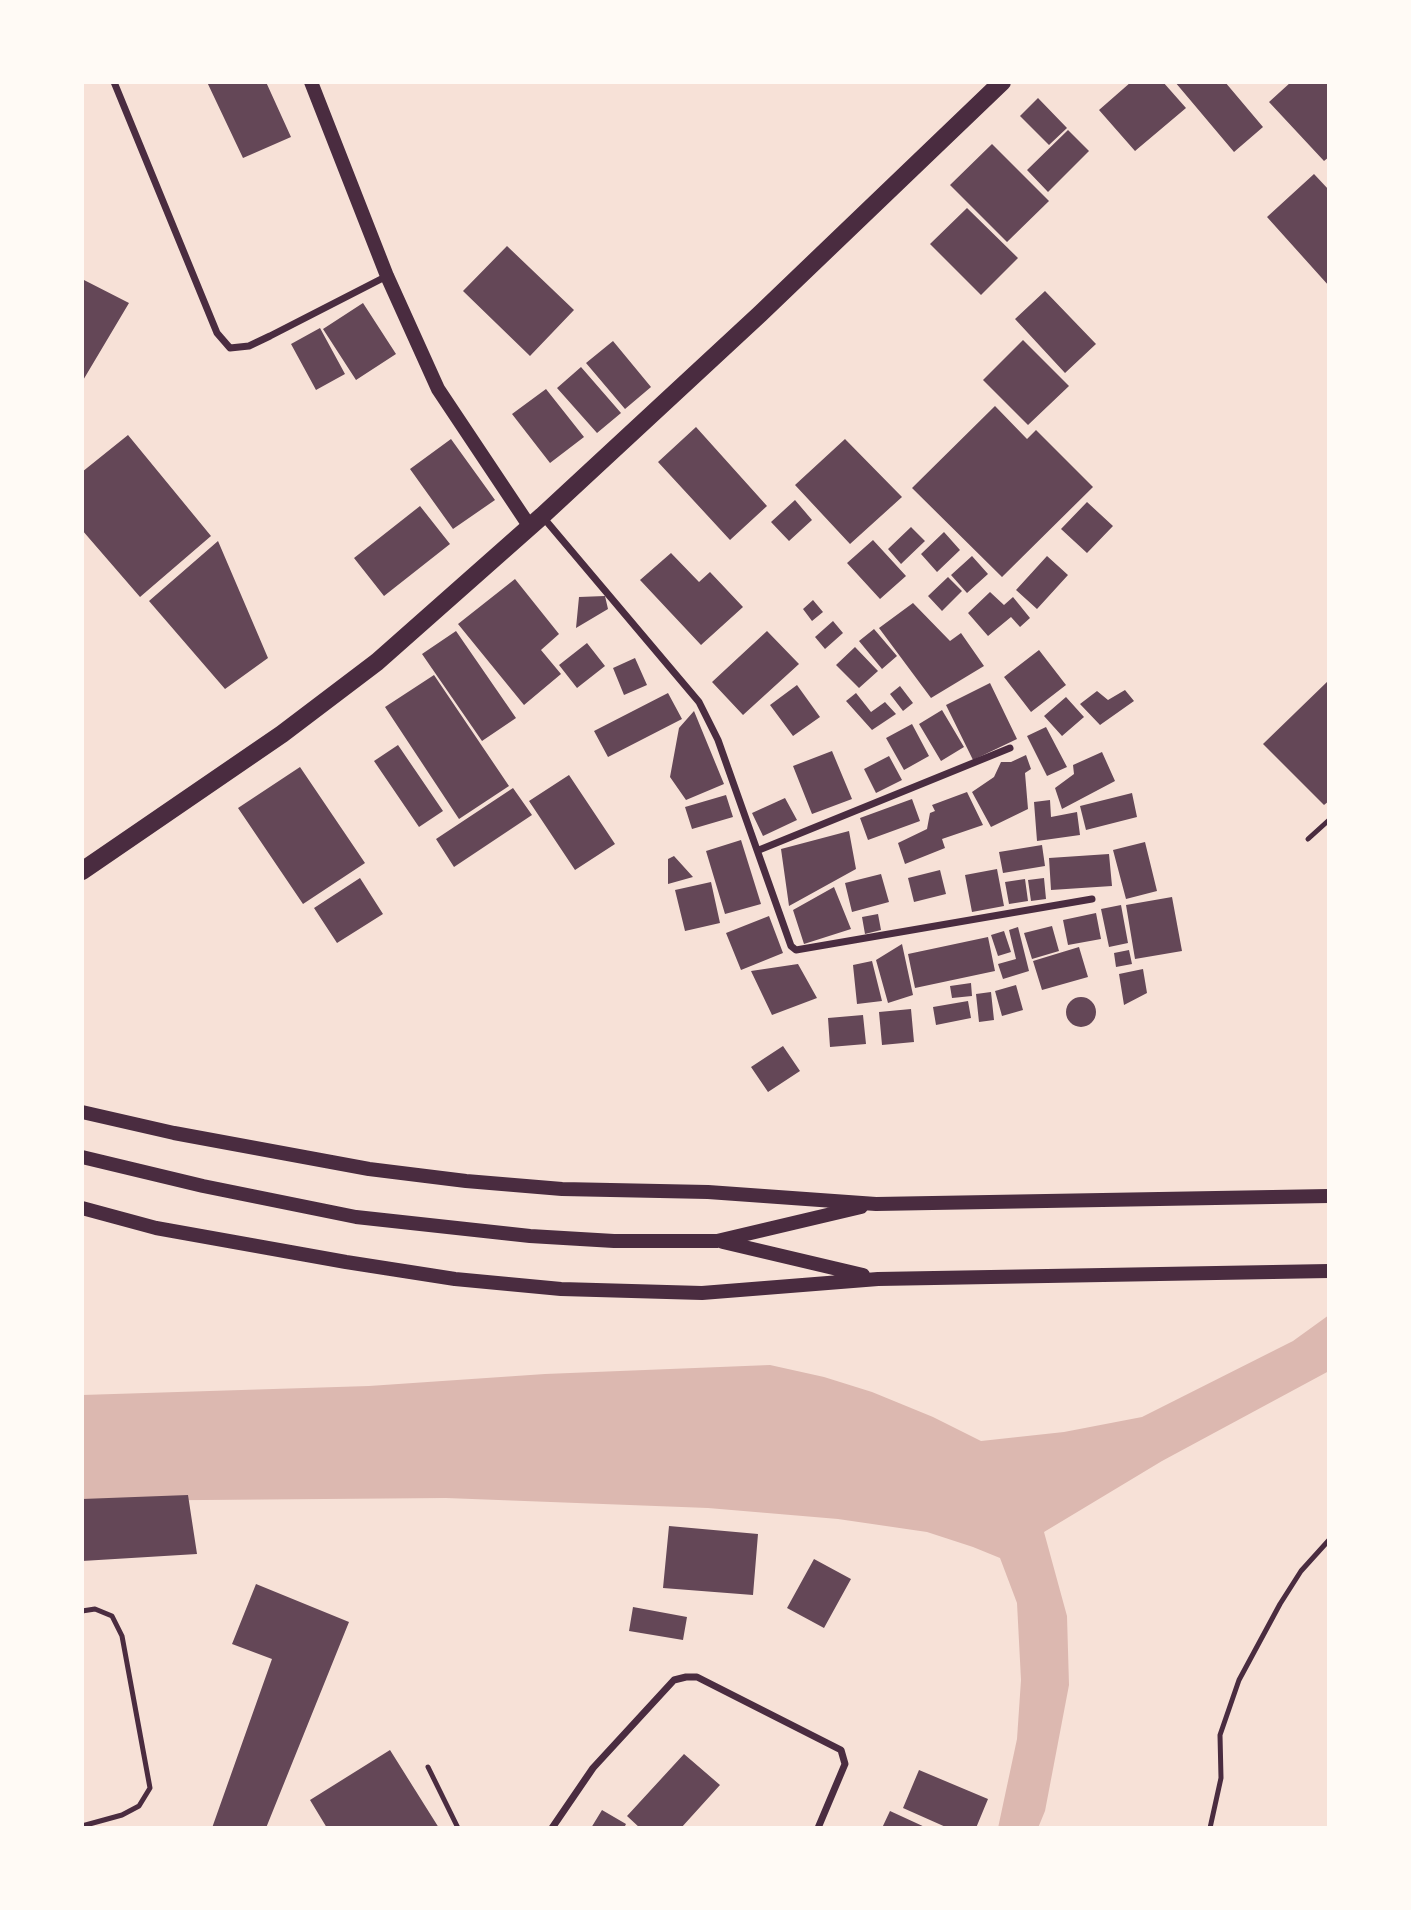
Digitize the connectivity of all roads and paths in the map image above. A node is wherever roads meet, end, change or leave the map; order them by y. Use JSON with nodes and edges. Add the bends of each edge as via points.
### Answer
{"nodes":[{"id":1,"x":114,"y":82,"type":"edge"},
{"id":2,"x":311,"y":82,"type":"edge"},
{"id":3,"x":1002,"y":82,"type":"edge"},
{"id":4,"x":387,"y":276,"type":"junction"},
{"id":5,"x":536,"y":522,"type":"junction"},
{"id":6,"x":1010,"y":748,"type":"dead end"},
{"id":7,"x":1329,"y":820,"type":"edge"},
{"id":8,"x":1308,"y":839,"type":"dead end"},
{"id":9,"x":759,"y":850,"type":"junction"},
{"id":10,"x":82,"y":871,"type":"edge"},
{"id":11,"x":1092,"y":899,"type":"dead end"},
{"id":12,"x":82,"y":1112,"type":"edge"},
{"id":13,"x":82,"y":1157,"type":"edge"},
{"id":14,"x":1329,"y":1196,"type":"edge"},
{"id":15,"x":876,"y":1204,"type":"junction"},
{"id":16,"x":82,"y":1208,"type":"edge"},
{"id":17,"x":717,"y":1241,"type":"junction"},
{"id":18,"x":1329,"y":1270,"type":"edge"},
{"id":19,"x":878,"y":1279,"type":"junction"},
{"id":20,"x":1329,"y":1540,"type":"edge"},
{"id":21,"x":82,"y":1611,"type":"edge"},
{"id":22,"x":428,"y":1767,"type":"dead end"},
{"id":23,"x":82,"y":1826,"type":"edge"},
{"id":24,"x":458,"y":1828,"type":"edge"},
{"id":25,"x":552,"y":1828,"type":"edge"},
{"id":26,"x":817,"y":1828,"type":"edge"},
{"id":27,"x":1210,"y":1828,"type":"edge"}],
"edges":[{"from":1,"to":4,"type":"street","via":[[217,333],[230,348],[249,346]]},
{"from":2,"to":4,"type":"main road"},
{"from":3,"to":5,"type":"main road"},
{"from":4,"to":5,"type":"main road","via":[[438,389]]},
{"from":5,"to":9,"type":"street","via":[[699,702]]},
{"from":5,"to":10,"type":"main road","via":[[377,662],[282,734]]},
{"from":6,"to":9,"type":"street"},
{"from":7,"to":8,"type":"lane"},
{"from":9,"to":11,"type":"street","via":[[796,950]]},
{"from":12,"to":15,"type":"main road","via":[[174,1133],[466,1181]]},
{"from":13,"to":17,"type":"main road","via":[[356,1217],[530,1236]]},
{"from":14,"to":15,"type":"main road"},
{"from":15,"to":17,"type":"main road"},
{"from":16,"to":19,"type":"main road","via":[[156,1228],[346,1262],[561,1289],[702,1293]]},
{"from":17,"to":19,"type":"main road"},
{"from":18,"to":19,"type":"main road"},
{"from":20,"to":27,"type":"lane","via":[[1301,1571],[1239,1681],[1220,1735],[1221,1778]]},
{"from":21,"to":23,"type":"lane","via":[[95,1609],[112,1616],[122,1636],[150,1788],[139,1806]]},
{"from":22,"to":24,"type":"lane"},
{"from":25,"to":26,"type":"street","via":[[593,1768],[674,1680],[686,1677],[697,1678],[841,1750],[845,1763]]}]}
